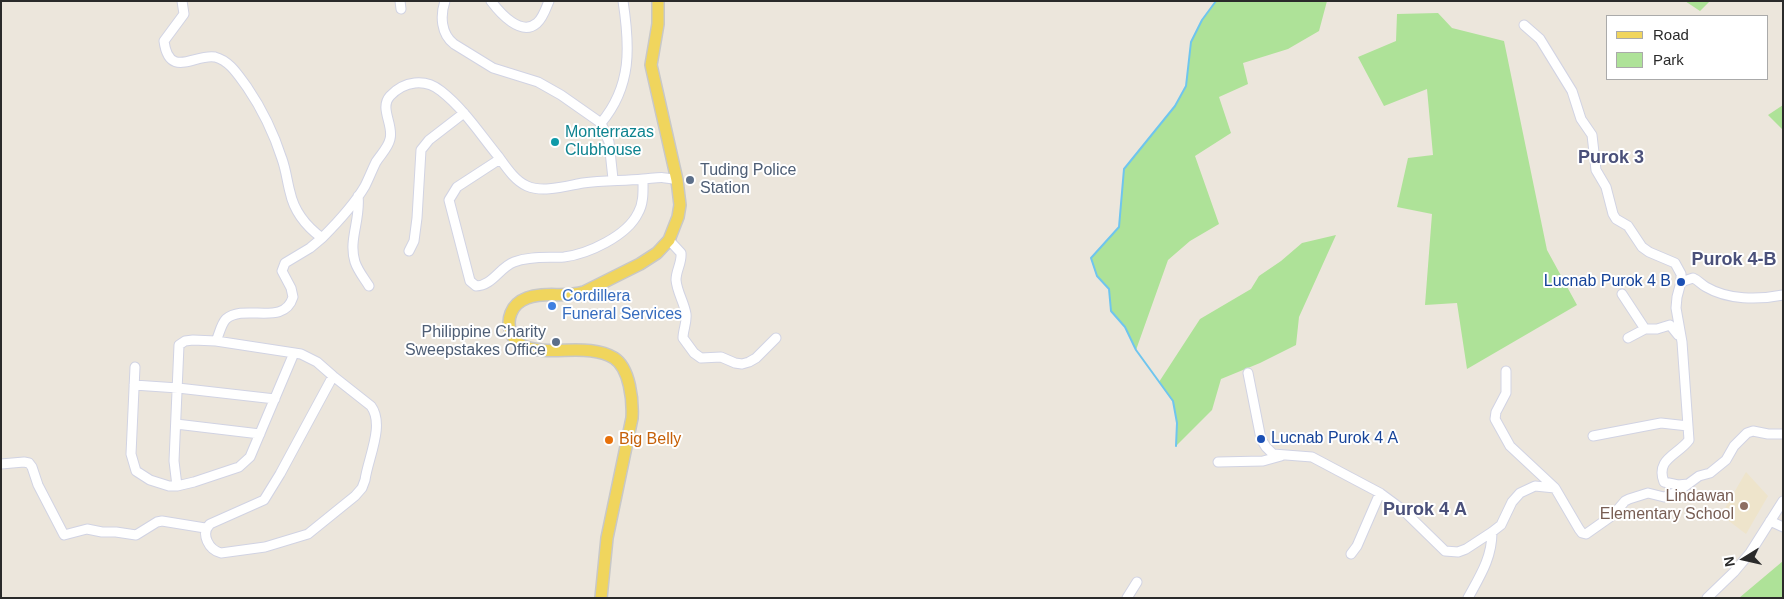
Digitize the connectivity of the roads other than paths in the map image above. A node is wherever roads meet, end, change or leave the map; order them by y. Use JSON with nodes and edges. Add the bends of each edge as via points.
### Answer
{"nodes":[{"id":1,"x":182,"y":1,"type":"edge"},
{"id":2,"x":445,"y":1,"type":"edge"},
{"id":3,"x":491,"y":1,"type":"edge"},
{"id":4,"x":549,"y":1,"type":"edge"},
{"id":5,"x":623,"y":1,"type":"edge"},
{"id":6,"x":658,"y":1,"type":"edge"},
{"id":7,"x":1524,"y":25,"type":"dead end"},
{"id":8,"x":464,"y":113,"type":"junction"},
{"id":9,"x":601,"y":124,"type":"junction"},
{"id":10,"x":500,"y":159,"type":"junction"},
{"id":11,"x":674,"y":169,"type":"junction"},
{"id":12,"x":665,"y":176,"type":"junction"},
{"id":13,"x":613,"y":179,"type":"junction"},
{"id":14,"x":643,"y":179,"type":"junction"},
{"id":15,"x":677,"y":180,"type":"junction"},
{"id":16,"x":358,"y":196,"type":"junction"},
{"id":17,"x":322,"y":238,"type":"junction"},
{"id":18,"x":669,"y":240,"type":"junction"},
{"id":19,"x":409,"y":251,"type":"dead end"},
{"id":20,"x":1682,"y":282,"type":"junction"},
{"id":21,"x":369,"y":286,"type":"dead end"},
{"id":22,"x":1622,"y":294,"type":"dead end"},
{"id":23,"x":1783,"y":295,"type":"edge"},
{"id":24,"x":1645,"y":329,"type":"junction"},
{"id":25,"x":776,"y":338,"type":"dead end"},
{"id":26,"x":1628,"y":338,"type":"dead end"},
{"id":27,"x":216,"y":341,"type":"junction"},
{"id":28,"x":1682,"y":342,"type":"junction"},
{"id":29,"x":294,"y":353,"type":"junction"},
{"id":30,"x":135,"y":367,"type":"dead end"},
{"id":31,"x":1506,"y":371,"type":"dead end"},
{"id":32,"x":1248,"y":373,"type":"dead end"},
{"id":33,"x":333,"y":376,"type":"junction"},
{"id":34,"x":134,"y":385,"type":"junction"},
{"id":35,"x":178,"y":388,"type":"junction"},
{"id":36,"x":274,"y":398,"type":"junction"},
{"id":37,"x":176,"y":424,"type":"junction"},
{"id":38,"x":1688,"y":426,"type":"junction"},
{"id":39,"x":260,"y":434,"type":"junction"},
{"id":40,"x":1783,"y":434,"type":"edge"},
{"id":41,"x":1592,"y":436,"type":"dead end"},
{"id":42,"x":1284,"y":456,"type":"junction"},
{"id":43,"x":1218,"y":462,"type":"dead end"},
{"id":44,"x":1,"y":464,"type":"edge"},
{"id":45,"x":1688,"y":484,"type":"junction"},
{"id":46,"x":177,"y":486,"type":"junction"},
{"id":47,"x":1555,"y":488,"type":"junction"},
{"id":48,"x":1380,"y":493,"type":"junction"},
{"id":49,"x":1783,"y":501,"type":"edge"},
{"id":50,"x":1770,"y":521,"type":"junction"},
{"id":51,"x":1783,"y":527,"type":"edge"},
{"id":52,"x":205,"y":528,"type":"junction"},
{"id":53,"x":1492,"y":532,"type":"junction"},
{"id":54,"x":1351,"y":554,"type":"dead end"},
{"id":55,"x":1137,"y":582,"type":"dead end"},
{"id":56,"x":601,"y":598,"type":"edge"},
{"id":57,"x":1127,"y":598,"type":"edge"},
{"id":58,"x":1468,"y":598,"type":"edge"},
{"id":59,"x":1707,"y":598,"type":"edge"}],
"edges":[{"from":1,"to":17,"type":"street","via":[[184,14],[164,41],[167,52],[177,62],[213,56],[232,67],[261,109],[282,157],[290,194],[302,218]]},
{"from":2,"to":9,"type":"street","via":[[441,12],[443,28],[454,44],[493,68],[538,82]]},
{"from":3,"to":4,"type":"street","via":[[510,21],[530,27],[539,21]]},
{"from":5,"to":9,"type":"street","via":[[627,42],[625,75],[614,106]]},
{"from":6,"to":11,"type":"main road","via":[[658,24],[651,65]]},
{"from":7,"to":20,"type":"street","via":[[1540,39],[1572,91],[1592,135],[1596,170],[1616,219],[1628,226],[1642,247],[1675,263]]},
{"from":8,"to":10,"type":"street"},
{"from":8,"to":16,"type":"street","via":[[430,83],[405,86],[390,96],[386,107],[391,128],[390,141]]},
{"from":8,"to":19,"type":"street","via":[[421,150],[417,218],[414,241]]},
{"from":9,"to":13,"type":"street","via":[[608,142]]},
{"from":10,"to":13,"type":"street","via":[[516,179],[535,188]]},
{"from":10,"to":14,"type":"street","via":[[457,187],[449,200],[470,281],[476,286],[490,281],[512,262],[546,256],[564,257],[606,243],[638,215]]},
{"from":11,"to":12,"type":"street"},
{"from":11,"to":15,"type":"main road"},
{"from":12,"to":14,"type":"street"},
{"from":12,"to":15,"type":"street"},
{"from":13,"to":14,"type":"street"},
{"from":15,"to":18,"type":"main road","via":[[680,205]]},
{"from":16,"to":17,"type":"street"},
{"from":16,"to":21,"type":"street","via":[[353,254],[355,264]]},
{"from":17,"to":27,"type":"street","via":[[285,263],[282,271],[293,297],[288,307],[225,320]]},
{"from":18,"to":25,"type":"street","via":[[681,253],[676,280],[685,308],[683,338],[694,353],[702,358],[721,357],[735,363],[749,362]]},
{"from":18,"to":56,"type":"main road","via":[[647,260],[584,292],[538,295],[519,302],[509,318],[513,338],[522,345],[607,355],[618,362],[628,381],[633,403],[632,418],[607,538]]},
{"from":20,"to":23,"type":"street","via":[[1693,278],[1723,294],[1739,298]]},
{"from":20,"to":28,"type":"street","via":[[1676,308]]},
{"from":22,"to":24,"type":"street"},
{"from":24,"to":26,"type":"street"},
{"from":24,"to":28,"type":"street","via":[[1670,325]]},
{"from":27,"to":29,"type":"street"},
{"from":27,"to":35,"type":"street","via":[[193,340],[179,345]]},
{"from":28,"to":38,"type":"street"},
{"from":29,"to":33,"type":"street","via":[[307,356]]},
{"from":29,"to":36,"type":"street"},
{"from":30,"to":34,"type":"street"},
{"from":31,"to":47,"type":"street","via":[[1506,393],[1495,419],[1510,446]]},
{"from":32,"to":42,"type":"street","via":[[1261,438],[1273,454]]},
{"from":33,"to":52,"type":"street","via":[[264,500]]},
{"from":33,"to":52,"type":"street","via":[[376,412],[377,426],[362,488],[308,534],[266,547],[216,552],[207,542]]},
{"from":34,"to":35,"type":"street"},
{"from":34,"to":46,"type":"street","via":[[131,454],[134,467],[150,480]]},
{"from":35,"to":36,"type":"street"},
{"from":35,"to":37,"type":"street"},
{"from":36,"to":39,"type":"street"},
{"from":37,"to":39,"type":"street"},
{"from":37,"to":46,"type":"street","via":[[174,461]]},
{"from":38,"to":41,"type":"street","via":[[1662,423]]},
{"from":38,"to":45,"type":"street","via":[[1689,440],[1664,463],[1661,473],[1664,482]]},
{"from":39,"to":46,"type":"street","via":[[250,457],[239,467]]},
{"from":40,"to":45,"type":"street","via":[[1747,433],[1726,460]]},
{"from":42,"to":43,"type":"street","via":[[1263,462]]},
{"from":42,"to":48,"type":"street","via":[[1312,457]]},
{"from":44,"to":52,"type":"street","via":[[24,462],[32,466],[38,485],[64,535],[88,529],[136,535],[162,521]]},
{"from":45,"to":47,"type":"street","via":[[1670,495],[1648,493],[1624,501],[1614,515],[1590,533],[1582,533]]},
{"from":47,"to":53,"type":"street","via":[[1535,486],[1520,493],[1501,525]]},
{"from":48,"to":53,"type":"street","via":[[1403,510],[1445,551],[1466,549]]},
{"from":48,"to":54,"type":"street"},
{"from":49,"to":50,"type":"street"},
{"from":50,"to":51,"type":"street"},
{"from":50,"to":59,"type":"street","via":[[1750,553]]},
{"from":53,"to":58,"type":"street","via":[[1488,560]]},
{"from":55,"to":57,"type":"street"}]}
